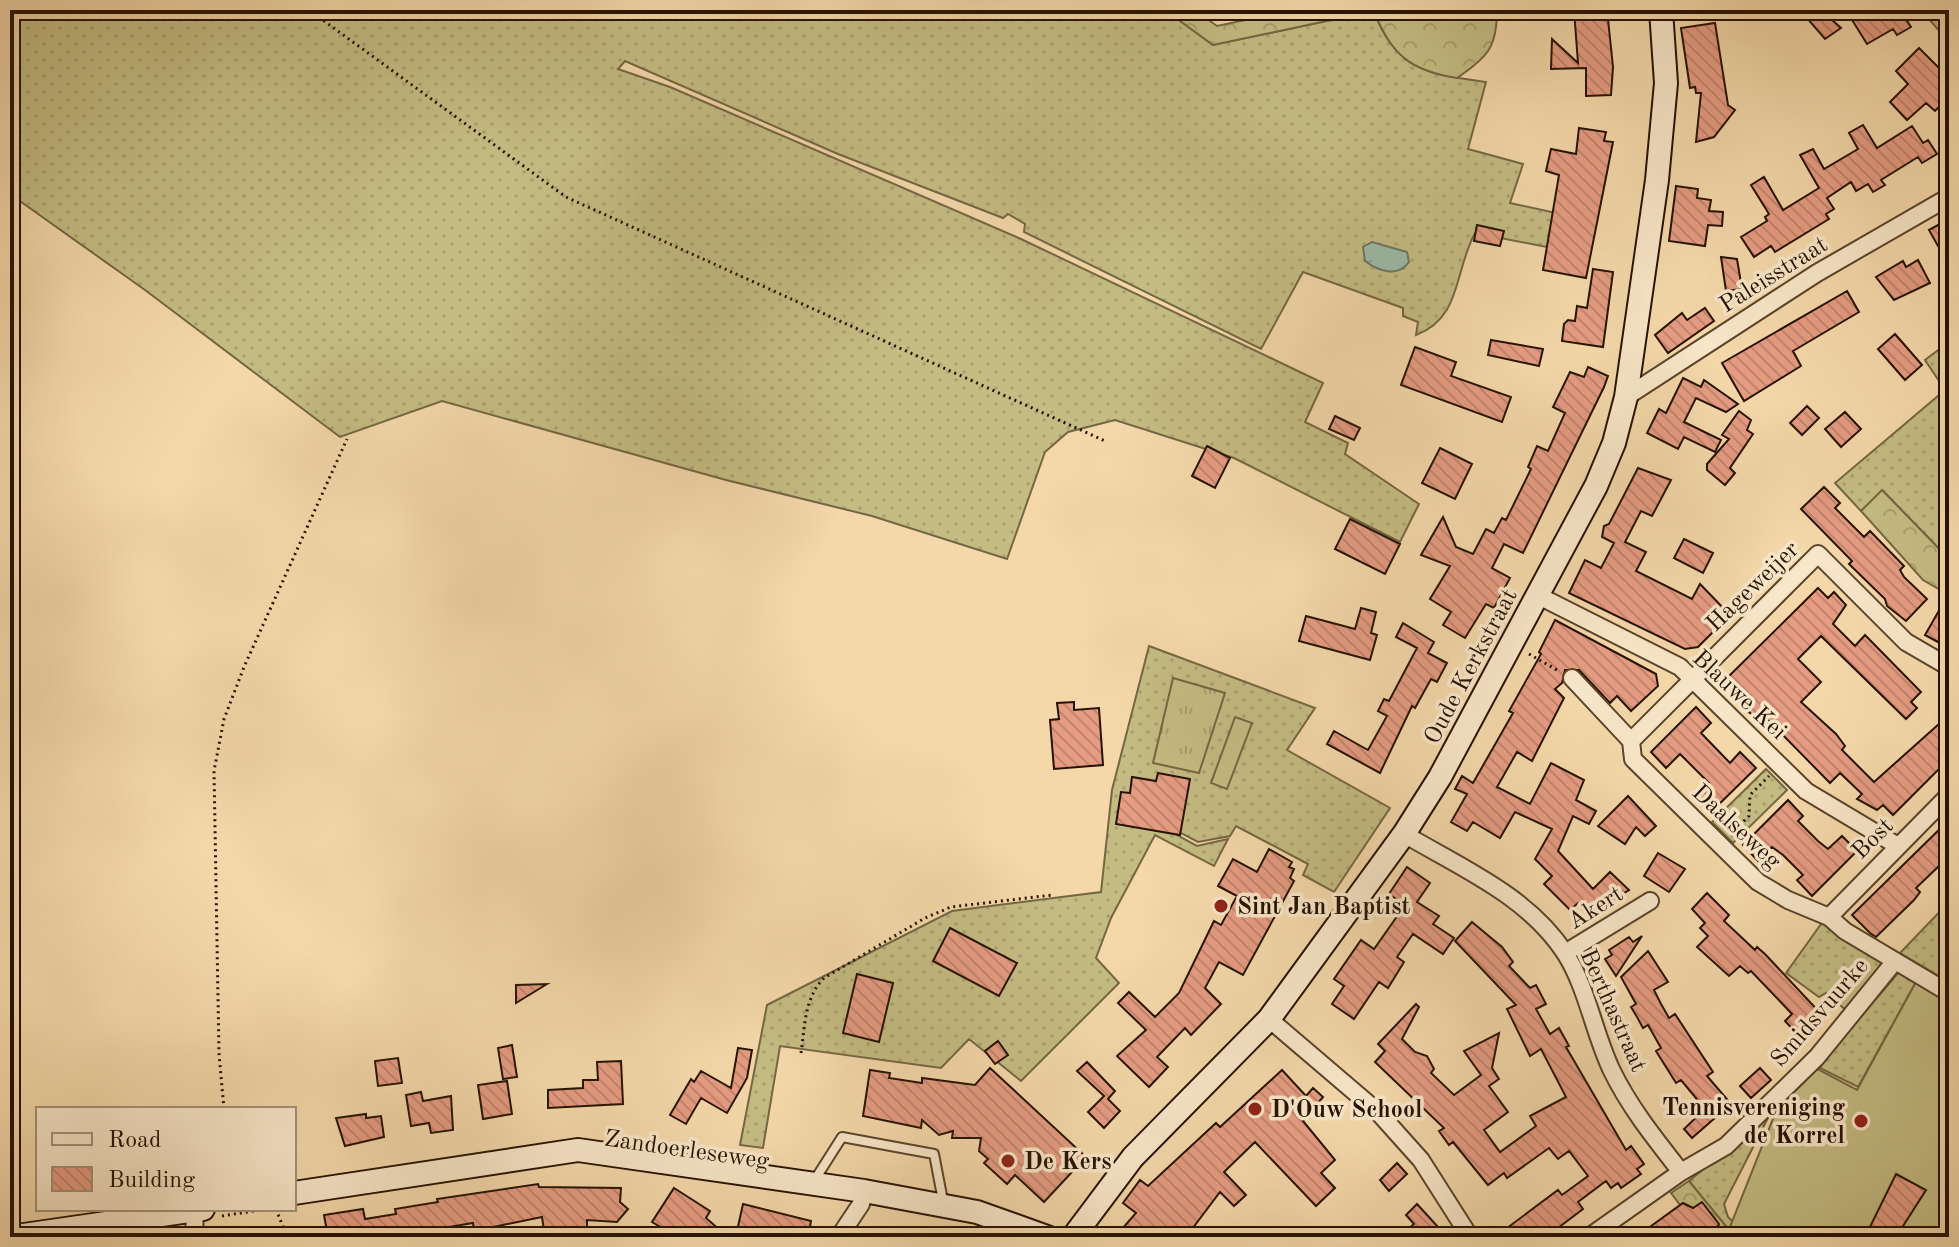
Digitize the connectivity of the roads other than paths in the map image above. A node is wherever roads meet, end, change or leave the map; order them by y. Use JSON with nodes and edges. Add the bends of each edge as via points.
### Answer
{"nodes":[{"id":1,"x":1661,"y":10,"type":"edge"},
{"id":2,"x":1949,"y":197,"type":"edge"},
{"id":3,"x":1626,"y":397,"type":"junction"},
{"id":4,"x":1537,"y":595,"type":"junction"},
{"id":5,"x":1949,"y":667,"type":"edge"},
{"id":6,"x":1572,"y":678,"type":"road end"},
{"id":7,"x":1692,"y":678,"type":"junction"},
{"id":8,"x":1631,"y":741,"type":"junction"},
{"id":9,"x":1949,"y":795,"type":"edge"},
{"id":10,"x":1404,"y":834,"type":"junction"},
{"id":11,"x":1898,"y":846,"type":"junction"},
{"id":12,"x":1650,"y":901,"type":"dead end"},
{"id":13,"x":1829,"y":917,"type":"junction"},
{"id":14,"x":1565,"y":953,"type":"junction"},
{"id":15,"x":1895,"y":961,"type":"junction"},
{"id":16,"x":1949,"y":993,"type":"edge"},
{"id":17,"x":1269,"y":1019,"type":"junction"},
{"id":18,"x":1681,"y":1172,"type":"junction"},
{"id":19,"x":812,"y":1184,"type":"junction"},
{"id":20,"x":864,"y":1191,"type":"junction"},
{"id":21,"x":296,"y":1193,"type":"edge"},
{"id":22,"x":945,"y":1206,"type":"junction"},
{"id":23,"x":192,"y":1211,"type":"edge"},
{"id":24,"x":199,"y":1211,"type":"edge"},
{"id":25,"x":10,"y":1237,"type":"edge"},
{"id":26,"x":194,"y":1237,"type":"edge"},
{"id":27,"x":839,"y":1237,"type":"edge"},
{"id":28,"x":1047,"y":1237,"type":"edge"},
{"id":29,"x":1073,"y":1237,"type":"edge"},
{"id":30,"x":1470,"y":1237,"type":"edge"},
{"id":31,"x":1589,"y":1237,"type":"edge"}],
"edges":[{"from":1,"to":3,"type":"street","name":"Oude Kerkstraat","via":[[1666,83]]},
{"from":2,"to":3,"type":"street","name":"Paleisstraat","via":[[1817,273]]},
{"from":3,"to":4,"type":"street","name":"Oude Kerkstraat","via":[[1610,456]]},
{"from":4,"to":7,"type":"street","name":"Blauwe Kei","via":[[1680,667]]},
{"from":4,"to":10,"type":"street","name":"Oude Kerkstraat"},
{"from":5,"to":7,"type":"street","name":"Hageweijer","via":[[1906,642],[1818,554]]},
{"from":6,"to":8,"type":"street","name":"Daalseweg"},
{"from":7,"to":8,"type":"street","name":"Hageweijer"},
{"from":7,"to":11,"type":"street","name":"Blauwe Kei","via":[[1806,791]]},
{"from":8,"to":13,"type":"street","name":"Daalseweg","via":[[1633,759],[1758,882]]},
{"from":9,"to":11,"type":"street","name":"Bost"},
{"from":10,"to":14,"type":"street","name":"Berthastraat","via":[[1501,890]]},
{"from":10,"to":17,"type":"street","name":"Oude Kerkstraat"},
{"from":11,"to":13,"type":"street","name":"Bost"},
{"from":12,"to":14,"type":"street","name":"Akert"},
{"from":13,"to":15,"type":"street","name":"Daalseweg"},
{"from":14,"to":18,"type":"street","name":"Berthastraat","via":[[1613,1072]]},
{"from":15,"to":16,"type":"street","name":"Daalseweg"},
{"from":15,"to":18,"type":"street","name":"Smidsvuurke","via":[[1817,1057],[1737,1136]]},
{"from":17,"to":29,"type":"street","name":"Oude Kerkstraat","via":[[1133,1157]]},
{"from":17,"to":30,"type":"street","via":[[1378,1112],[1421,1160]]},
{"from":18,"to":31,"type":"street","name":"Smidsvuurke"},
{"from":19,"to":20,"type":"street","name":"Zandoerleseweg"},
{"from":19,"to":21,"type":"street","name":"Zandoerleseweg","via":[[578,1150]]},
{"from":19,"to":22,"type":"lane","via":[[842,1137],[934,1154]]},
{"from":20,"to":22,"type":"street","name":"Zandoerleseweg"},
{"from":20,"to":27,"type":"street"},
{"from":22,"to":28,"type":"street","name":"Zandoerleseweg"},
{"from":23,"to":25,"type":"street"},
{"from":24,"to":26,"type":"street"}]}
